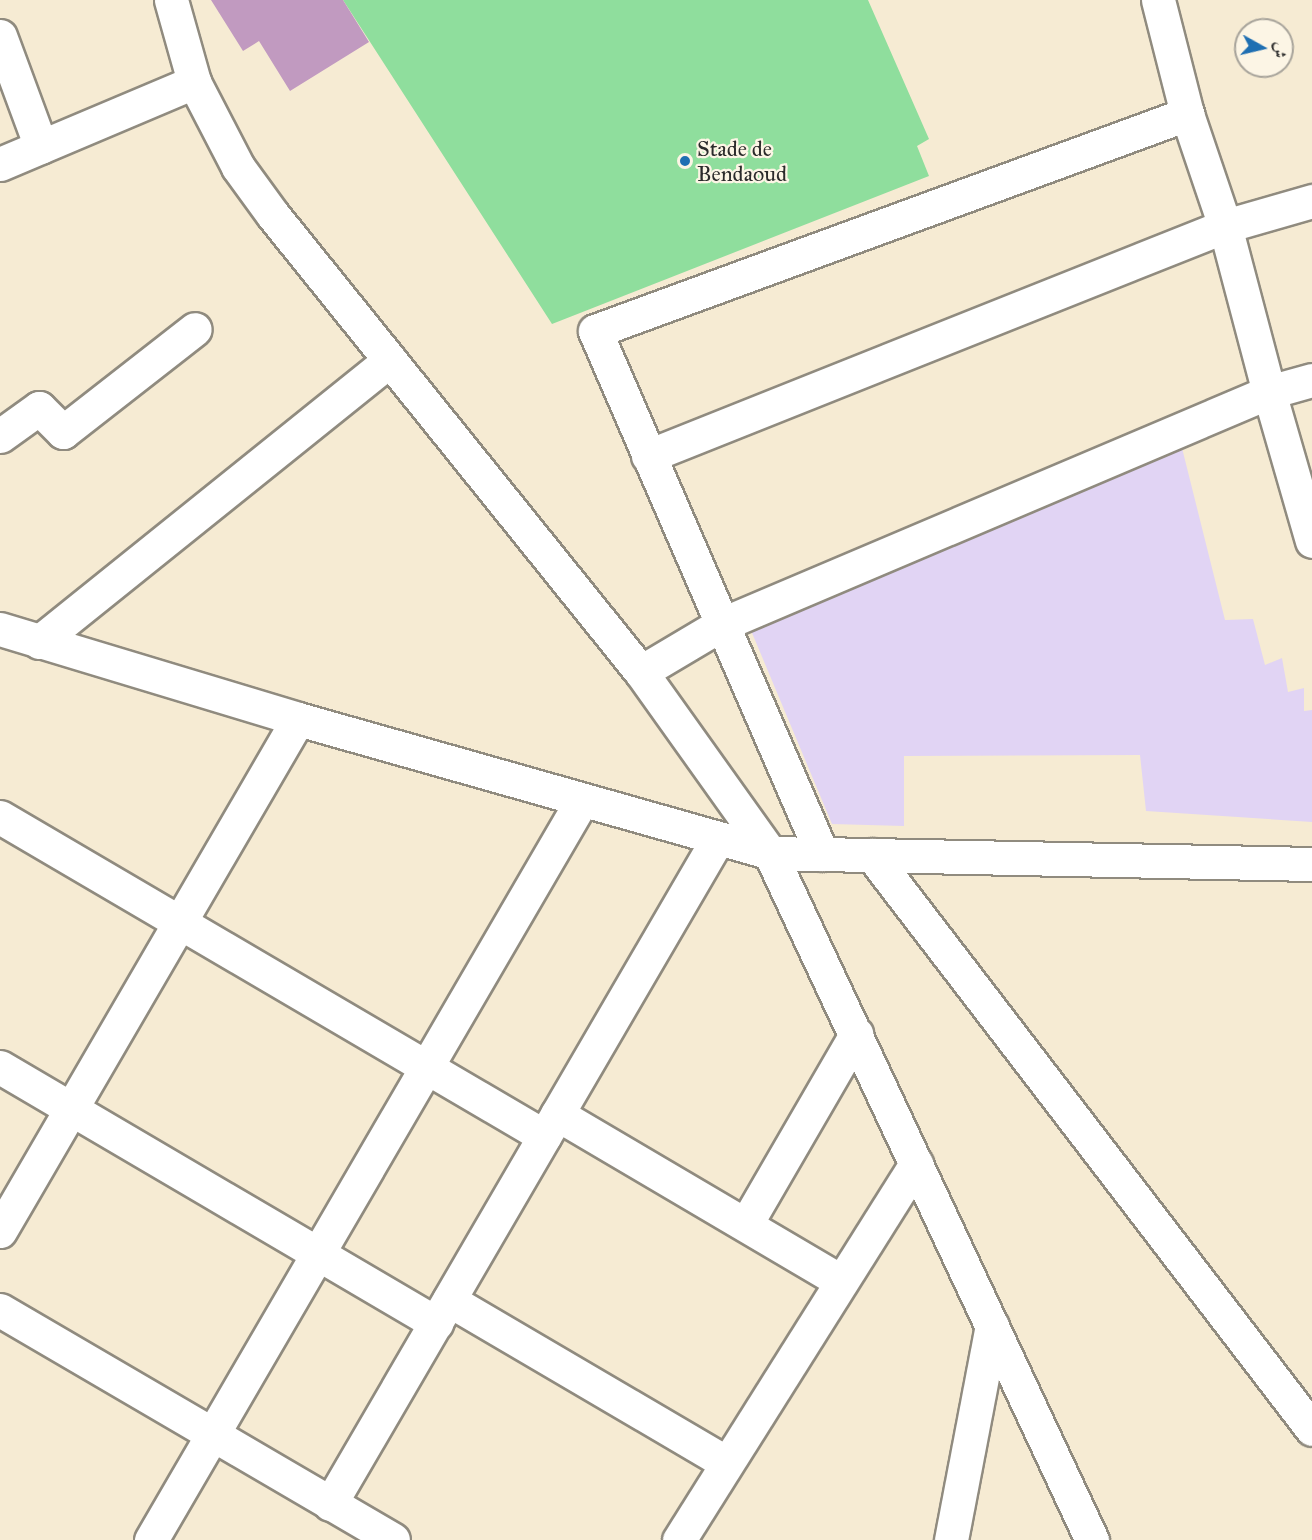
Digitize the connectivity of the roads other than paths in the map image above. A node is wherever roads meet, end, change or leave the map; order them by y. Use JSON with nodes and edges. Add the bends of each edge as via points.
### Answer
{"nodes":[{"id":1,"x":171,"y":0,"type":"edge"},
{"id":2,"x":1158,"y":0,"type":"edge"},
{"id":3,"x":0,"y":36,"type":"edge"},
{"id":4,"x":194,"y":82,"type":"junction"},
{"id":5,"x":1187,"y":114,"type":"junction"},
{"id":6,"x":41,"y":147,"type":"junction"},
{"id":7,"x":0,"y":164,"type":"edge"},
{"id":8,"x":1312,"y":201,"type":"edge"},
{"id":9,"x":1225,"y":226,"type":"junction"},
{"id":10,"x":195,"y":329,"type":"dead end"},
{"id":11,"x":390,"y":360,"type":"junction"},
{"id":12,"x":1312,"y":380,"type":"edge"},
{"id":13,"x":1269,"y":393,"type":"junction"},
{"id":14,"x":0,"y":436,"type":"edge"},
{"id":15,"x":648,"y":456,"type":"junction"},
{"id":16,"x":1312,"y":541,"type":"edge"},
{"id":17,"x":720,"y":625,"type":"junction"},
{"id":18,"x":0,"y":629,"type":"edge"},
{"id":19,"x":39,"y":642,"type":"junction"},
{"id":20,"x":641,"y":672,"type":"junction"},
{"id":21,"x":298,"y":719,"type":"junction"},
{"id":22,"x":582,"y":800,"type":"junction"},
{"id":23,"x":0,"y":817,"type":"edge"},
{"id":24,"x":717,"y":840,"type":"junction"},
{"id":25,"x":770,"y":853,"type":"junction"},
{"id":26,"x":822,"y":854,"type":"junction"},
{"id":27,"x":872,"y":855,"type":"junction"},
{"id":28,"x":1312,"y":864,"type":"edge"},
{"id":29,"x":179,"y":922,"type":"junction"},
{"id":30,"x":856,"y":1034,"type":"junction"},
{"id":31,"x":0,"y":1067,"type":"edge"},
{"id":32,"x":427,"y":1067,"type":"junction"},
{"id":33,"x":71,"y":1109,"type":"junction"},
{"id":34,"x":551,"y":1125,"type":"junction"},
{"id":35,"x":916,"y":1163,"type":"junction"},
{"id":36,"x":746,"y":1224,"type":"junction"},
{"id":37,"x":0,"y":1231,"type":"edge"},
{"id":38,"x":318,"y":1254,"type":"junction"},
{"id":39,"x":842,"y":1281,"type":"junction"},
{"id":40,"x":0,"y":1310,"type":"edge"},
{"id":41,"x":442,"y":1311,"type":"junction"},
{"id":42,"x":992,"y":1326,"type":"junction"},
{"id":43,"x":1312,"y":1429,"type":"edge"},
{"id":44,"x":212,"y":1435,"type":"junction"},
{"id":45,"x":727,"y":1463,"type":"junction"},
{"id":46,"x":330,"y":1504,"type":"junction"},
{"id":47,"x":151,"y":1540,"type":"edge"},
{"id":48,"x":393,"y":1540,"type":"edge"},
{"id":49,"x":679,"y":1540,"type":"edge"},
{"id":50,"x":951,"y":1540,"type":"edge"},
{"id":51,"x":1092,"y":1540,"type":"edge"}],
"edges":[{"from":1,"to":4,"type":"street"},
{"from":2,"to":5,"type":"street"},
{"from":3,"to":6,"type":"street"},
{"from":4,"to":6,"type":"street"},
{"from":4,"to":11,"type":"street","via":[[238,167]]},
{"from":5,"to":9,"type":"street"},
{"from":5,"to":15,"type":"street","via":[[595,331]]},
{"from":6,"to":7,"type":"street"},
{"from":8,"to":9,"type":"street"},
{"from":9,"to":13,"type":"street"},
{"from":9,"to":15,"type":"street"},
{"from":10,"to":14,"type":"street","via":[[63,432],[39,408]]},
{"from":11,"to":19,"type":"street"},
{"from":11,"to":20,"type":"street"},
{"from":12,"to":13,"type":"street"},
{"from":13,"to":16,"type":"street"},
{"from":13,"to":17,"type":"street"},
{"from":15,"to":17,"type":"street"},
{"from":17,"to":20,"type":"street"},
{"from":17,"to":26,"type":"street"},
{"from":18,"to":19,"type":"street"},
{"from":19,"to":21,"type":"street"},
{"from":20,"to":25,"type":"street"},
{"from":21,"to":22,"type":"street"},
{"from":21,"to":29,"type":"street"},
{"from":22,"to":24,"type":"street"},
{"from":22,"to":32,"type":"street"},
{"from":23,"to":29,"type":"street"},
{"from":24,"to":25,"type":"street"},
{"from":24,"to":34,"type":"street"},
{"from":25,"to":26,"type":"street"},
{"from":25,"to":30,"type":"street"},
{"from":26,"to":27,"type":"street"},
{"from":27,"to":28,"type":"street"},
{"from":27,"to":43,"type":"street"},
{"from":29,"to":32,"type":"street"},
{"from":29,"to":33,"type":"street"},
{"from":30,"to":35,"type":"street"},
{"from":30,"to":36,"type":"street"},
{"from":31,"to":33,"type":"street"},
{"from":32,"to":34,"type":"street"},
{"from":32,"to":38,"type":"street"},
{"from":33,"to":37,"type":"street"},
{"from":33,"to":38,"type":"street"},
{"from":34,"to":36,"type":"street"},
{"from":34,"to":41,"type":"street"},
{"from":35,"to":39,"type":"street"},
{"from":35,"to":42,"type":"street"},
{"from":36,"to":39,"type":"street"},
{"from":38,"to":41,"type":"street"},
{"from":38,"to":44,"type":"street"},
{"from":39,"to":45,"type":"street"},
{"from":40,"to":44,"type":"street"},
{"from":41,"to":45,"type":"street"},
{"from":41,"to":46,"type":"street"},
{"from":42,"to":50,"type":"street"},
{"from":42,"to":51,"type":"street"},
{"from":44,"to":46,"type":"street"},
{"from":44,"to":47,"type":"street"},
{"from":45,"to":49,"type":"street"},
{"from":46,"to":48,"type":"street"}]}
